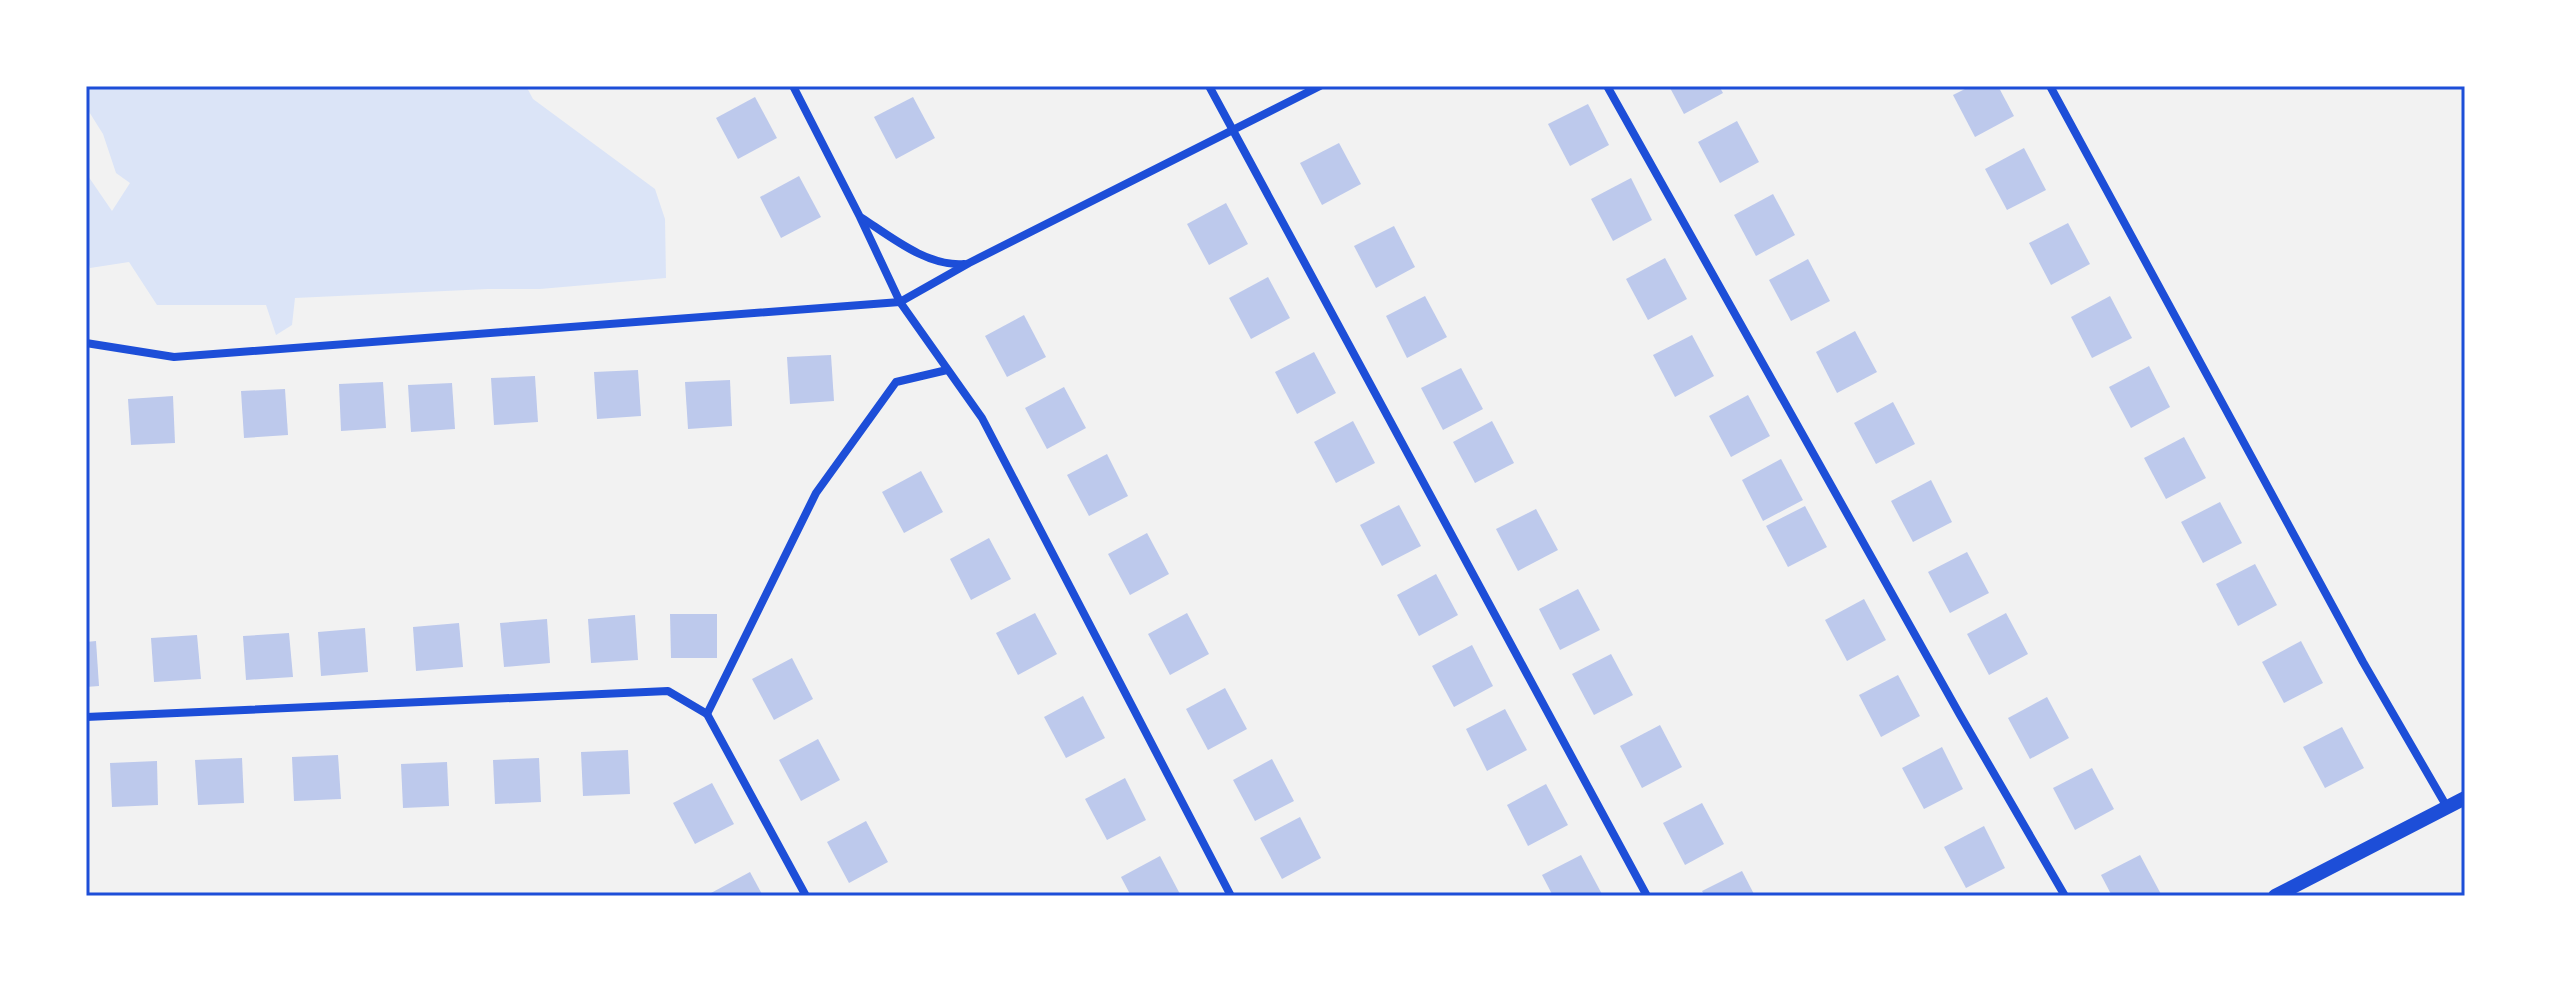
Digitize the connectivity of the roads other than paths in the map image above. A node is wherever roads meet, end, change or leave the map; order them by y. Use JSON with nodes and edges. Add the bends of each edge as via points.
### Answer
{"nodes":[{"id":1,"x":793,"y":86,"type":"edge"},
{"id":2,"x":1209,"y":86,"type":"edge"},
{"id":3,"x":1320,"y":86,"type":"edge"},
{"id":4,"x":1607,"y":86,"type":"edge"},
{"id":5,"x":2050,"y":86,"type":"edge"},
{"id":6,"x":1233,"y":130,"type":"junction"},
{"id":7,"x":860,"y":217,"type":"junction"},
{"id":8,"x":969,"y":263,"type":"junction"},
{"id":9,"x":900,"y":302,"type":"junction"},
{"id":10,"x":86,"y":343,"type":"edge"},
{"id":11,"x":947,"y":370,"type":"junction"},
{"id":12,"x":707,"y":714,"type":"junction"},
{"id":13,"x":86,"y":717,"type":"edge"},
{"id":14,"x":2464,"y":800,"type":"edge"},
{"id":15,"x":2447,"y":807,"type":"junction"},
{"id":16,"x":806,"y":896,"type":"edge"},
{"id":17,"x":1231,"y":896,"type":"edge"},
{"id":18,"x":1647,"y":896,"type":"edge"},
{"id":19,"x":2065,"y":896,"type":"edge"},
{"id":20,"x":2275,"y":896,"type":"edge"}],
"edges":[{"from":1,"to":7,"type":"street"},
{"from":2,"to":6,"type":"street"},
{"from":3,"to":6,"type":"street"},
{"from":4,"to":19,"type":"street"},
{"from":5,"to":15,"type":"street"},
{"from":6,"to":8,"type":"street"},
{"from":6,"to":18,"type":"street"},
{"from":7,"to":8,"type":"street","via":[[930,258],[949,265]]},
{"from":7,"to":9,"type":"street"},
{"from":8,"to":9,"type":"street"},
{"from":9,"to":10,"type":"street","via":[[174,357]]},
{"from":9,"to":11,"type":"street"},
{"from":11,"to":12,"type":"street","via":[[896,382],[816,493]]},
{"from":11,"to":17,"type":"street","via":[[982,418]]},
{"from":12,"to":13,"type":"street","via":[[668,691]]},
{"from":12,"to":16,"type":"street"},
{"from":14,"to":15,"type":"street"},
{"from":15,"to":20,"type":"street"}]}
